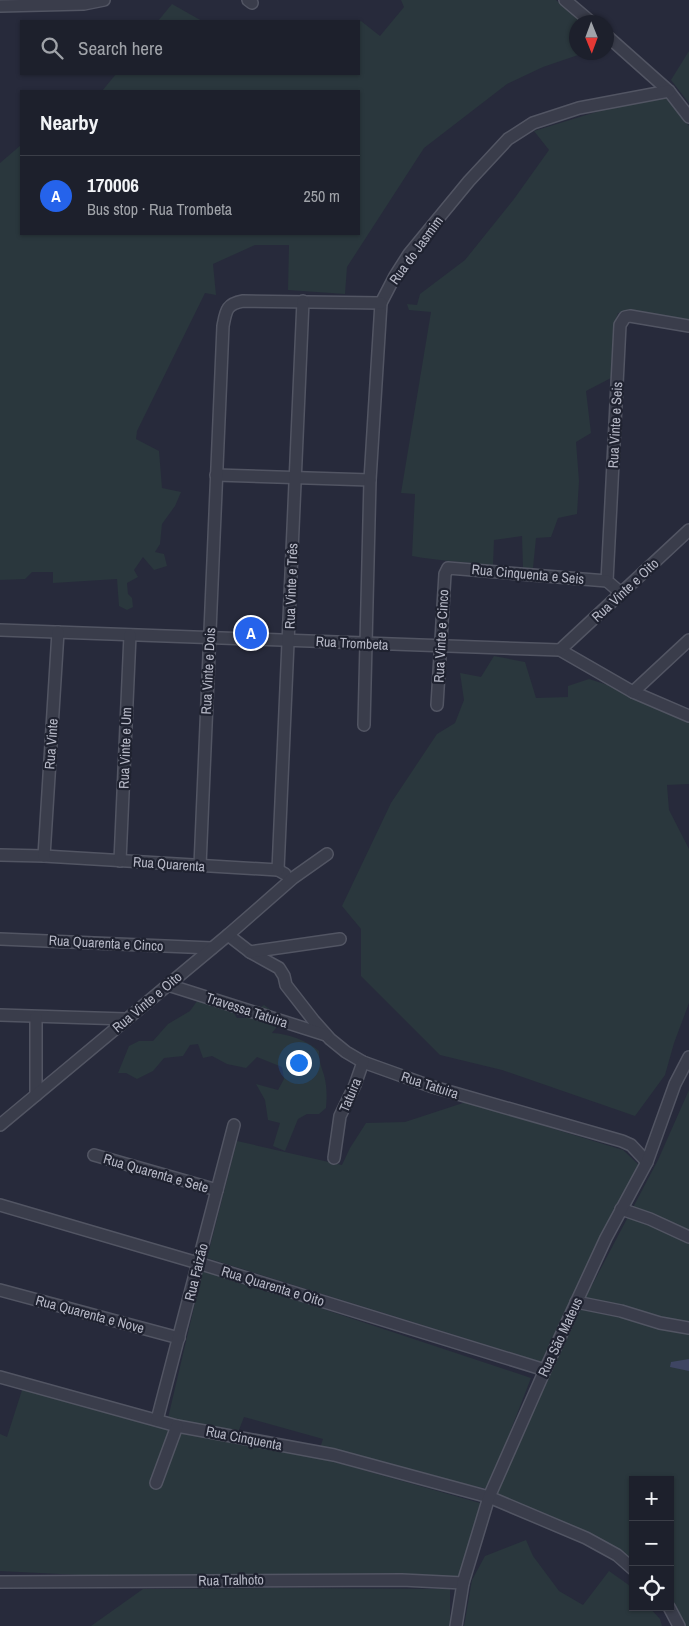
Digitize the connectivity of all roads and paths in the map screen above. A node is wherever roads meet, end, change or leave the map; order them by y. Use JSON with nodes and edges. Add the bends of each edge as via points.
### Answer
{"nodes":[{"id":1,"x":104,"y":0,"type":"edge"},
{"id":2,"x":565,"y":0,"type":"edge"},
{"id":3,"x":82,"y":2,"type":"edge"},
{"id":4,"x":0,"y":6,"type":"edge"},
{"id":5,"x":583,"y":15,"type":"edge"},
{"id":6,"x":614,"y":42,"type":"edge"},
{"id":7,"x":669,"y":91,"type":"junction"},
{"id":8,"x":689,"y":117,"type":"edge"},
{"id":9,"x":303,"y":301,"type":"junction"},
{"id":10,"x":381,"y":303,"type":"junction"},
{"id":11,"x":689,"y":326,"type":"edge"},
{"id":12,"x":216,"y":475,"type":"junction"},
{"id":13,"x":296,"y":478,"type":"junction"},
{"id":14,"x":370,"y":480,"type":"junction"},
{"id":15,"x":689,"y":530,"type":"edge"},
{"id":16,"x":448,"y":568,"type":"joint"},
{"id":17,"x":607,"y":581,"type":"junction"},
{"id":18,"x":621,"y":593,"type":"junction"},
{"id":19,"x":0,"y":630,"type":"edge"},
{"id":20,"x":58,"y":632,"type":"junction"},
{"id":21,"x":130,"y":635,"type":"junction"},
{"id":22,"x":210,"y":638,"type":"junction"},
{"id":23,"x":289,"y":640,"type":"junction"},
{"id":24,"x":689,"y":640,"type":"edge"},
{"id":25,"x":365,"y":644,"type":"junction"},
{"id":26,"x":441,"y":647,"type":"junction"},
{"id":27,"x":560,"y":650,"type":"junction"},
{"id":28,"x":634,"y":692,"type":"junction"},
{"id":29,"x":437,"y":704,"type":"dead end"},
{"id":30,"x":689,"y":716,"type":"edge"},
{"id":31,"x":364,"y":725,"type":"dead end"},
{"id":32,"x":327,"y":854,"type":"dead end"},
{"id":33,"x":0,"y":855,"type":"edge"},
{"id":34,"x":44,"y":856,"type":"junction"},
{"id":35,"x":120,"y":860,"type":"junction"},
{"id":36,"x":200,"y":866,"type":"junction"},
{"id":37,"x":278,"y":870,"type":"junction"},
{"id":38,"x":293,"y":878,"type":"junction"},
{"id":39,"x":228,"y":935,"type":"junction"},
{"id":40,"x":0,"y":939,"type":"edge"},
{"id":41,"x":340,"y":939,"type":"dead end"},
{"id":42,"x":212,"y":948,"type":"junction"},
{"id":43,"x":250,"y":952,"type":"junction"},
{"id":44,"x":168,"y":985,"type":"junction"},
{"id":45,"x":0,"y":1015,"type":"edge"},
{"id":46,"x":36,"y":1017,"type":"junction"},
{"id":47,"x":126,"y":1019,"type":"junction"},
{"id":48,"x":327,"y":1035,"type":"junction"},
{"id":49,"x":689,"y":1057,"type":"edge"},
{"id":50,"x":363,"y":1062,"type":"junction"},
{"id":51,"x":36,"y":1095,"type":"junction"},
{"id":52,"x":234,"y":1124,"type":"dead end"},
{"id":53,"x":0,"y":1125,"type":"edge"},
{"id":54,"x":94,"y":1155,"type":"dead end"},
{"id":55,"x":334,"y":1158,"type":"dead end"},
{"id":56,"x":647,"y":1162,"type":"junction"},
{"id":57,"x":217,"y":1190,"type":"junction"},
{"id":58,"x":0,"y":1205,"type":"edge"},
{"id":59,"x":621,"y":1209,"type":"junction"},
{"id":60,"x":689,"y":1237,"type":"edge"},
{"id":61,"x":198,"y":1263,"type":"junction"},
{"id":62,"x":0,"y":1290,"type":"edge"},
{"id":63,"x":576,"y":1302,"type":"junction"},
{"id":64,"x":689,"y":1328,"type":"edge"},
{"id":65,"x":179,"y":1338,"type":"junction"},
{"id":66,"x":545,"y":1370,"type":"junction"},
{"id":67,"x":0,"y":1377,"type":"edge"},
{"id":68,"x":158,"y":1420,"type":"junction"},
{"id":69,"x":177,"y":1426,"type":"junction"},
{"id":70,"x":156,"y":1483,"type":"dead end"},
{"id":71,"x":489,"y":1497,"type":"junction"},
{"id":72,"x":630,"y":1566,"type":"edge"},
{"id":73,"x":0,"y":1582,"type":"edge"},
{"id":74,"x":463,"y":1583,"type":"junction"},
{"id":75,"x":671,"y":1611,"type":"edge"},
{"id":76,"x":456,"y":1626,"type":"edge"},
{"id":77,"x":679,"y":1626,"type":"edge"}],
"edges":[{"from":1,"to":3,"type":"street"},
{"from":2,"to":5,"type":"street"},
{"from":3,"to":4,"type":"street"},
{"from":6,"to":7,"type":"street"},
{"from":7,"to":8,"type":"street"},
{"from":7,"to":10,"type":"street","name":"Rua do Jasmim","via":[[579,108],[533,123],[508,139],[409,254]]},
{"from":9,"to":10,"type":"street","name":"Rua Vinte e Dois"},
{"from":9,"to":12,"type":"street","name":"Rua Vinte e Dois","via":[[243,301],[229,306],[223,326]]},
{"from":9,"to":13,"type":"street","name":"Rua Vinte e Três"},
{"from":10,"to":14,"type":"street","name":"Rua do Jasmim"},
{"from":11,"to":17,"type":"street","name":"Rua Vinte e Seis","via":[[630,316],[625,317],[620,325]]},
{"from":12,"to":13,"type":"street"},
{"from":12,"to":22,"type":"street","name":"Rua Vinte e Dois"},
{"from":13,"to":14,"type":"street"},
{"from":13,"to":23,"type":"street","name":"Rua Vinte e Três"},
{"from":14,"to":25,"type":"street","name":"Rua do Jasmim"},
{"from":15,"to":18,"type":"street","name":"Rua Vinte e Oito"},
{"from":16,"to":17,"type":"street","name":"Rua Cinquenta e Seis"},
{"from":16,"to":26,"type":"street","name":"Rua Vinte e Cinco"},
{"from":17,"to":18,"type":"street"},
{"from":18,"to":27,"type":"street","name":"Rua Vinte e Oito"},
{"from":19,"to":20,"type":"street","name":"Rua Trombeta"},
{"from":20,"to":21,"type":"street","name":"Rua Trombeta"},
{"from":20,"to":34,"type":"street","name":"Rua Vinte"},
{"from":21,"to":22,"type":"street","name":"Rua Trombeta"},
{"from":21,"to":35,"type":"street","name":"Rua Vinte e Um"},
{"from":22,"to":23,"type":"street","name":"Rua Trombeta"},
{"from":22,"to":36,"type":"street","name":"Rua Vinte e Dois"},
{"from":23,"to":25,"type":"street","name":"Rua Trombeta"},
{"from":23,"to":37,"type":"street","name":"Rua Vinte e Três"},
{"from":24,"to":28,"type":"street"},
{"from":25,"to":26,"type":"street","name":"Rua Trombeta"},
{"from":25,"to":31,"type":"street","name":"Rua do Jasmim"},
{"from":26,"to":27,"type":"street","name":"Rua Trombeta"},
{"from":26,"to":29,"type":"street","name":"Rua Vinte e Cinco"},
{"from":27,"to":28,"type":"street","name":"Rua Trombeta"},
{"from":28,"to":30,"type":"street","name":"Rua Trombeta"},
{"from":32,"to":38,"type":"street"},
{"from":33,"to":34,"type":"street","name":"Rua Quarenta"},
{"from":34,"to":35,"type":"street","name":"Rua Quarenta"},
{"from":35,"to":36,"type":"street","name":"Rua Quarenta"},
{"from":36,"to":37,"type":"street","name":"Rua Quarenta"},
{"from":37,"to":38,"type":"street","name":"Rua Quarenta"},
{"from":38,"to":39,"type":"street","name":"Rua Vinte e Oito"},
{"from":39,"to":42,"type":"street","name":"Rua Vinte e Oito"},
{"from":39,"to":43,"type":"street","name":"Rua Tatuira"},
{"from":40,"to":42,"type":"street","name":"Rua Quarenta e Cinco"},
{"from":41,"to":43,"type":"street"},
{"from":42,"to":44,"type":"street","name":"Rua Vinte e Oito"},
{"from":43,"to":48,"type":"street","name":"Rua Tatuira","via":[[283,972],[286,985]]},
{"from":44,"to":47,"type":"street","name":"Rua Vinte e Oito"},
{"from":44,"to":48,"type":"street","name":"Travessa Tatuira"},
{"from":45,"to":46,"type":"street"},
{"from":46,"to":47,"type":"street"},
{"from":46,"to":51,"type":"street"},
{"from":47,"to":51,"type":"street","name":"Rua Vinte e Oito"},
{"from":48,"to":50,"type":"street","name":"Rua Tatuira"},
{"from":49,"to":56,"type":"street","name":"Rua São Mateus"},
{"from":50,"to":55,"type":"street","name":"Tatuira","via":[[340,1116]]},
{"from":50,"to":56,"type":"street","name":"Rua Tatuira","via":[[430,1086],[622,1141],[631,1145]]},
{"from":51,"to":53,"type":"street","name":"Rua Vinte e Oito"},
{"from":52,"to":57,"type":"street","name":"Rua Faizão"},
{"from":54,"to":57,"type":"street","name":"Rua Quarenta e Sete"},
{"from":56,"to":59,"type":"street","name":"Rua São Mateus"},
{"from":57,"to":61,"type":"street","name":"Rua Faizão"},
{"from":58,"to":61,"type":"street","name":"Rua Quarenta e Oito"},
{"from":59,"to":60,"type":"street"},
{"from":59,"to":63,"type":"street","name":"Rua São Mateus"},
{"from":61,"to":65,"type":"street","name":"Rua Faizão"},
{"from":61,"to":66,"type":"street","name":"Rua Quarenta e Oito"},
{"from":62,"to":65,"type":"street","name":"Rua Quarenta e Nove"},
{"from":63,"to":64,"type":"street"},
{"from":63,"to":66,"type":"street","name":"Rua São Mateus"},
{"from":65,"to":68,"type":"street","name":"Rua Faizão"},
{"from":66,"to":71,"type":"street","name":"Rua São Mateus"},
{"from":67,"to":68,"type":"street","name":"Rua Cinquenta"},
{"from":68,"to":69,"type":"street","name":"Rua Cinquenta"},
{"from":69,"to":70,"type":"street"},
{"from":69,"to":71,"type":"street","name":"Rua Cinquenta","via":[[334,1455]]},
{"from":71,"to":72,"type":"street","name":"Rua Cinquenta","via":[[586,1538]]},
{"from":71,"to":74,"type":"street","name":"Rua São Mateus"},
{"from":73,"to":74,"type":"street","name":"Rua Tralhoto","via":[[392,1580]]},
{"from":74,"to":76,"type":"street","name":"Rua São Mateus"},
{"from":75,"to":77,"type":"street"}]}
